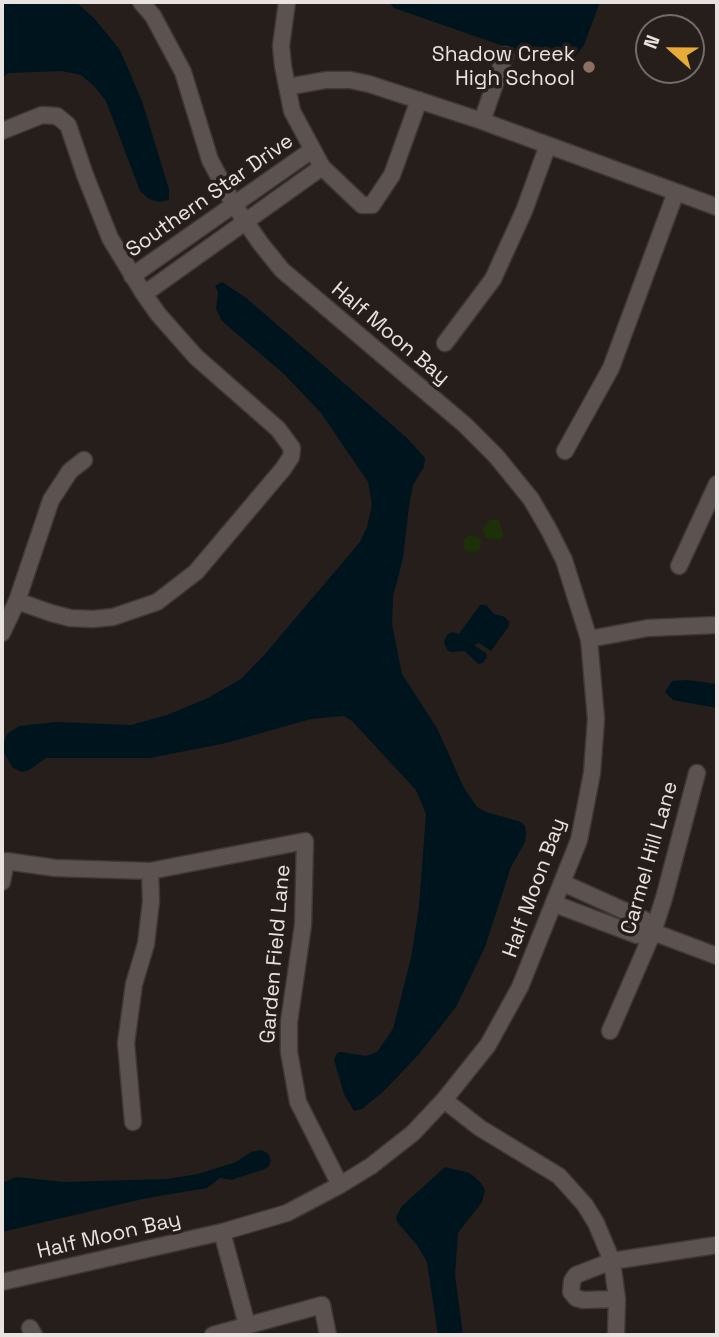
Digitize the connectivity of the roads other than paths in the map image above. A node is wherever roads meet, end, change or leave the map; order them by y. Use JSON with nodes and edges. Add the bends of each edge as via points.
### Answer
{"nodes":[{"id":1,"x":141,"y":2,"type":"edge"},
{"id":2,"x":286,"y":2,"type":"edge"},
{"id":3,"x":505,"y":55,"type":"dead end"},
{"id":4,"x":287,"y":87,"type":"junction"},
{"id":5,"x":419,"y":100,"type":"junction"},
{"id":6,"x":482,"y":121,"type":"junction"},
{"id":7,"x":2,"y":131,"type":"edge"},
{"id":8,"x":548,"y":145,"type":"junction"},
{"id":9,"x":312,"y":150,"type":"junction"},
{"id":10,"x":322,"y":167,"type":"junction"},
{"id":11,"x":676,"y":192,"type":"junction"},
{"id":12,"x":234,"y":205,"type":"junction"},
{"id":13,"x":717,"y":207,"type":"edge"},
{"id":14,"x":246,"y":222,"type":"junction"},
{"id":15,"x":132,"y":276,"type":"junction"},
{"id":16,"x":144,"y":294,"type":"junction"},
{"id":17,"x":445,"y":343,"type":"dead end"},
{"id":18,"x":565,"y":451,"type":"dead end"},
{"id":19,"x":85,"y":460,"type":"dead end"},
{"id":20,"x":717,"y":484,"type":"edge"},
{"id":21,"x":679,"y":566,"type":"dead end"},
{"id":22,"x":16,"y":601,"type":"junction"},
{"id":23,"x":717,"y":625,"type":"edge"},
{"id":24,"x":2,"y":633,"type":"edge"},
{"id":25,"x":589,"y":639,"type":"junction"},
{"id":26,"x":697,"y":773,"type":"dead end"},
{"id":27,"x":150,"y":871,"type":"junction"},
{"id":28,"x":2,"y":882,"type":"edge"},
{"id":29,"x":563,"y":883,"type":"junction"},
{"id":30,"x":555,"y":904,"type":"junction"},
{"id":31,"x":653,"y":932,"type":"junction"},
{"id":32,"x":717,"y":957,"type":"edge"},
{"id":33,"x":610,"y":1031,"type":"dead end"},
{"id":34,"x":444,"y":1100,"type":"junction"},
{"id":35,"x":133,"y":1122,"type":"dead end"},
{"id":36,"x":340,"y":1185,"type":"junction"},
{"id":37,"x":222,"y":1232,"type":"junction"},
{"id":38,"x":717,"y":1245,"type":"edge"},
{"id":39,"x":612,"y":1261,"type":"junction"},
{"id":40,"x":2,"y":1282,"type":"edge"},
{"id":41,"x":618,"y":1299,"type":"junction"},
{"id":42,"x":247,"y":1325,"type":"junction"},
{"id":43,"x":213,"y":1335,"type":"edge"},
{"id":44,"x":328,"y":1335,"type":"edge"},
{"id":45,"x":616,"y":1335,"type":"edge"}],
"edges":[{"from":1,"to":12,"type":"street","name":"Half Moon Bay","via":[[183,72],[210,160]]},
{"from":2,"to":4,"type":"street","via":[[281,46]]},
{"from":3,"to":6,"type":"street"},
{"from":4,"to":5,"type":"street","via":[[350,80]]},
{"from":4,"to":9,"type":"street","via":[[292,111]]},
{"from":5,"to":6,"type":"street"},
{"from":5,"to":10,"type":"street","via":[[392,175],[372,205],[362,205]]},
{"from":6,"to":8,"type":"street"},
{"from":7,"to":15,"type":"street","via":[[42,115],[57,116],[68,125],[95,203]]},
{"from":8,"to":11,"type":"street"},
{"from":8,"to":17,"type":"street","via":[[493,279]]},
{"from":9,"to":10,"type":"street"},
{"from":9,"to":12,"type":"street","name":"Southern Star Drive"},
{"from":10,"to":14,"type":"street","name":"Southern Star Drive"},
{"from":11,"to":13,"type":"street"},
{"from":11,"to":18,"type":"street","via":[[611,368]]},
{"from":12,"to":14,"type":"street","name":"Half Moon Bay"},
{"from":12,"to":15,"type":"street","name":"Southern Star Drive"},
{"from":14,"to":16,"type":"street","name":"Southern Star Drive"},
{"from":14,"to":25,"type":"street","name":"Half Moon Bay","via":[[282,270],[465,425],[515,477],[564,560]]},
{"from":15,"to":16,"type":"street"},
{"from":16,"to":22,"type":"street","via":[[196,356],[278,429],[292,447],[291,457],[196,572],[157,602],[93,619],[70,618]]},
{"from":19,"to":22,"type":"street","via":[[71,471],[51,500]]},
{"from":20,"to":21,"type":"street"},
{"from":22,"to":24,"type":"street"},
{"from":23,"to":25,"type":"street","via":[[648,628]]},
{"from":25,"to":29,"type":"street","name":"Half Moon Bay","via":[[596,719],[592,774],[579,840]]},
{"from":26,"to":31,"type":"street","name":"Carmel Hill Lane"},
{"from":27,"to":28,"type":"street","via":[[55,868],[6,861]]},
{"from":27,"to":35,"type":"street","via":[[145,944],[126,1043]]},
{"from":27,"to":36,"type":"street","name":"Garden Field Lane","via":[[306,841],[303,925],[289,1052],[298,1102]]},
{"from":29,"to":30,"type":"street","name":"Half Moon Bay"},
{"from":29,"to":31,"type":"street","via":[[645,920]]},
{"from":30,"to":31,"type":"street","via":[[637,935]]},
{"from":30,"to":34,"type":"street","name":"Half Moon Bay","via":[[504,1018]]},
{"from":31,"to":32,"type":"street"},
{"from":31,"to":33,"type":"street","name":"Carmel Hill Lane"},
{"from":34,"to":36,"type":"street","name":"Half Moon Bay","via":[[413,1133]]},
{"from":34,"to":39,"type":"street","via":[[573,1189],[597,1223]]},
{"from":36,"to":37,"type":"street","name":"Half Moon Bay","via":[[287,1213]]},
{"from":37,"to":40,"type":"street","name":"Half Moon Bay"},
{"from":37,"to":42,"type":"street"},
{"from":38,"to":39,"type":"street"},
{"from":39,"to":41,"type":"street"},
{"from":39,"to":41,"type":"street","via":[[576,1275],[571,1292],[583,1300]]},
{"from":41,"to":45,"type":"street"},
{"from":42,"to":43,"type":"street"},
{"from":42,"to":44,"type":"street","via":[[322,1305]]}]}
